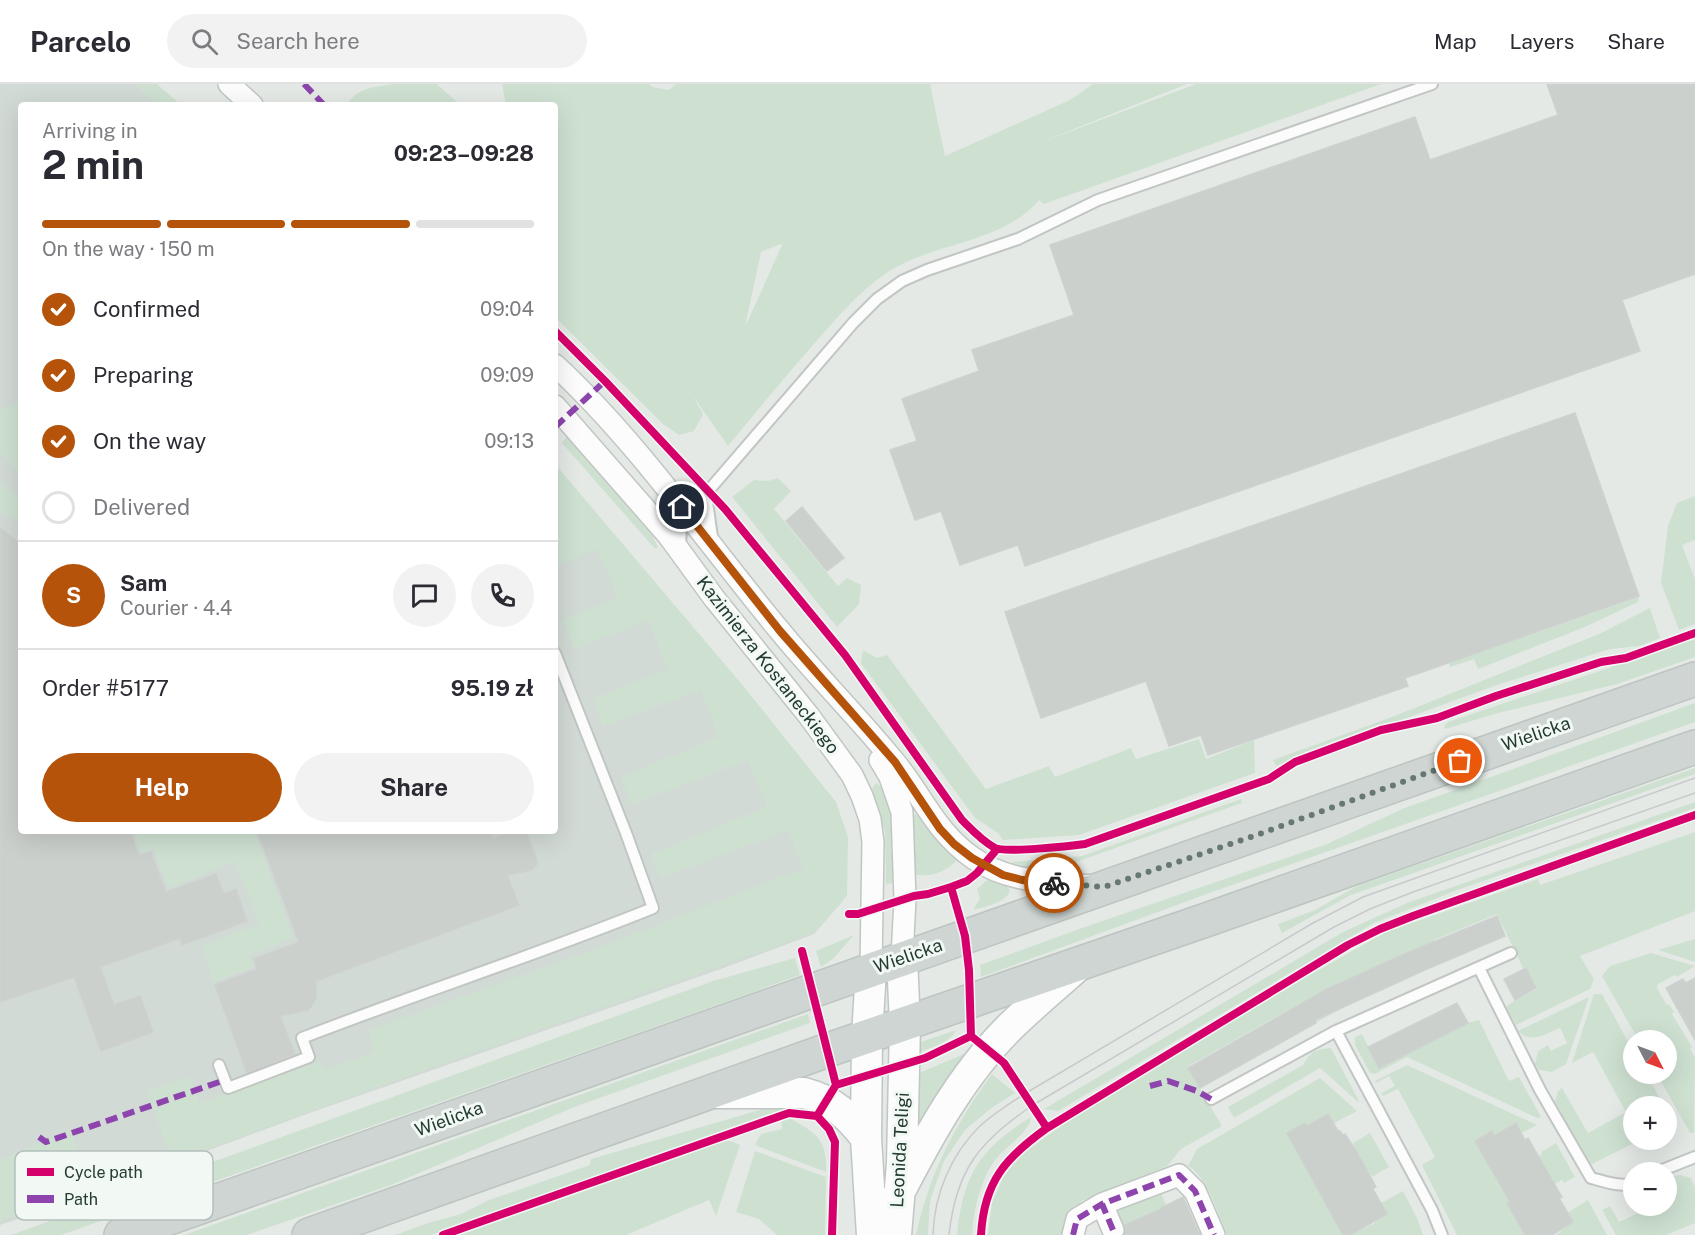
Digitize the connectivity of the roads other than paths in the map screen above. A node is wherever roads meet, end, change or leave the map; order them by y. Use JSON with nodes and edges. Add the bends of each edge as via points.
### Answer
{"nodes":[{"id":1,"x":229,"y":84,"type":"edge"},
{"id":2,"x":1432,"y":84,"type":"edge"},
{"id":3,"x":249,"y":102,"type":"edge"},
{"id":4,"x":558,"y":368,"type":"edge"},
{"id":5,"x":558,"y":409,"type":"edge"},
{"id":6,"x":709,"y":490,"type":"junction"},
{"id":7,"x":682,"y":507,"type":"junction"},
{"id":8,"x":714,"y":545,"type":"junction"},
{"id":9,"x":680,"y":551,"type":"junction"},
{"id":10,"x":558,"y":661,"type":"edge"},
{"id":11,"x":1695,"y":679,"type":"edge"},
{"id":12,"x":855,"y":718,"type":"junction"},
{"id":13,"x":1695,"y":747,"type":"edge"},
{"id":14,"x":1104,"y":887,"type":"junction"},
{"id":15,"x":1512,"y":953,"type":"dead end"},
{"id":16,"x":902,"y":958,"type":"junction"},
{"id":17,"x":1081,"y":963,"type":"junction"},
{"id":18,"x":1479,"y":968,"type":"junction"},
{"id":19,"x":871,"y":969,"type":"junction"},
{"id":20,"x":905,"y":1024,"type":"junction"},
{"id":21,"x":1336,"y":1031,"type":"junction"},
{"id":22,"x":867,"y":1037,"type":"junction"},
{"id":23,"x":219,"y":1065,"type":"dead end"},
{"id":24,"x":714,"y":1093,"type":"junction"},
{"id":25,"x":1211,"y":1099,"type":"dead end"},
{"id":26,"x":866,"y":1138,"type":"junction"},
{"id":27,"x":1695,"y":1157,"type":"edge"},
{"id":28,"x":1677,"y":1164,"type":"edge"},
{"id":29,"x":1623,"y":1185,"type":"edge"},
{"id":30,"x":898,"y":1195,"type":"junction"},
{"id":31,"x":213,"y":1202,"type":"edge"},
{"id":32,"x":1102,"y":1204,"type":"junction"},
{"id":33,"x":163,"y":1220,"type":"edge"},
{"id":34,"x":1113,"y":1230,"type":"dead end"},
{"id":35,"x":121,"y":1235,"type":"edge"},
{"id":36,"x":309,"y":1235,"type":"edge"},
{"id":37,"x":872,"y":1235,"type":"edge"},
{"id":38,"x":896,"y":1235,"type":"edge"},
{"id":39,"x":1073,"y":1235,"type":"edge"},
{"id":40,"x":1214,"y":1235,"type":"edge"},
{"id":41,"x":1442,"y":1235,"type":"edge"}],
"edges":[{"from":1,"to":3,"type":"street"},
{"from":2,"to":6,"type":"lane","via":[[1098,200],[1018,239],[902,281],[853,323]]},
{"from":4,"to":7,"type":"street","name":"Kazimierza Kostaneckiego","via":[[589,396]]},
{"from":5,"to":9,"type":"street","name":"Kazimierza Kostaneckiego"},
{"from":6,"to":7,"type":"lane","via":[[697,494]]},
{"from":6,"to":8,"type":"lane","via":[[706,502]]},
{"from":7,"to":8,"type":"street","name":"Kazimierza Kostaneckiego"},
{"from":7,"to":9,"type":"lane"},
{"from":8,"to":12,"type":"street","name":"Kazimierza Kostaneckiego","via":[[780,631]]},
{"from":9,"to":19,"type":"street","name":"Kazimierza Kostaneckiego","via":[[837,752],[862,796],[873,842]]},
{"from":10,"to":23,"type":"lane","via":[[653,908],[302,1038],[309,1057],[228,1088]]},
{"from":11,"to":14,"type":"main road","name":"Wielicka"},
{"from":12,"to":14,"type":"street","name":"Kazimierza Kostaneckiego","via":[[895,762],[940,829],[972,858],[1003,875],[1022,880]]},
{"from":12,"to":16,"type":"street","name":"Kazimierza Kostaneckiego","via":[[890,777],[902,812]]},
{"from":13,"to":17,"type":"main road"},
{"from":14,"to":16,"type":"main road","name":"Wielicka"},
{"from":15,"to":18,"type":"lane"},
{"from":16,"to":19,"type":"main road","name":"Wielicka"},
{"from":16,"to":20,"type":"street","name":"Leonida Teligi"},
{"from":17,"to":20,"type":"main road"},
{"from":17,"to":30,"type":"street","via":[[989,1050],[924,1144]]},
{"from":18,"to":21,"type":"lane"},
{"from":18,"to":29,"type":"lane","via":[[1540,1090],[1591,1178]]},
{"from":19,"to":22,"type":"street","name":"Leonida Teligi"},
{"from":19,"to":31,"type":"main road","name":"Wielicka"},
{"from":20,"to":22,"type":"main road"},
{"from":20,"to":30,"type":"street","name":"Leonida Teligi"},
{"from":21,"to":25,"type":"lane"},
{"from":21,"to":41,"type":"lane"},
{"from":22,"to":24,"type":"main road"},
{"from":22,"to":26,"type":"street","name":"Leonida Teligi"},
{"from":24,"to":26,"type":"street","via":[[816,1096],[850,1118]]},
{"from":24,"to":36,"type":"main road"},
{"from":26,"to":37,"type":"street","name":"Leonida Teligi"},
{"from":27,"to":28,"type":"lane"},
{"from":30,"to":38,"type":"street","name":"Leonida Teligi"},
{"from":32,"to":34,"type":"street"},
{"from":32,"to":39,"type":"street","via":[[1077,1219]]},
{"from":32,"to":40,"type":"street","via":[[1179,1175],[1195,1191]]},
{"from":33,"to":35,"type":"main road","name":"Wielicka"}]}
